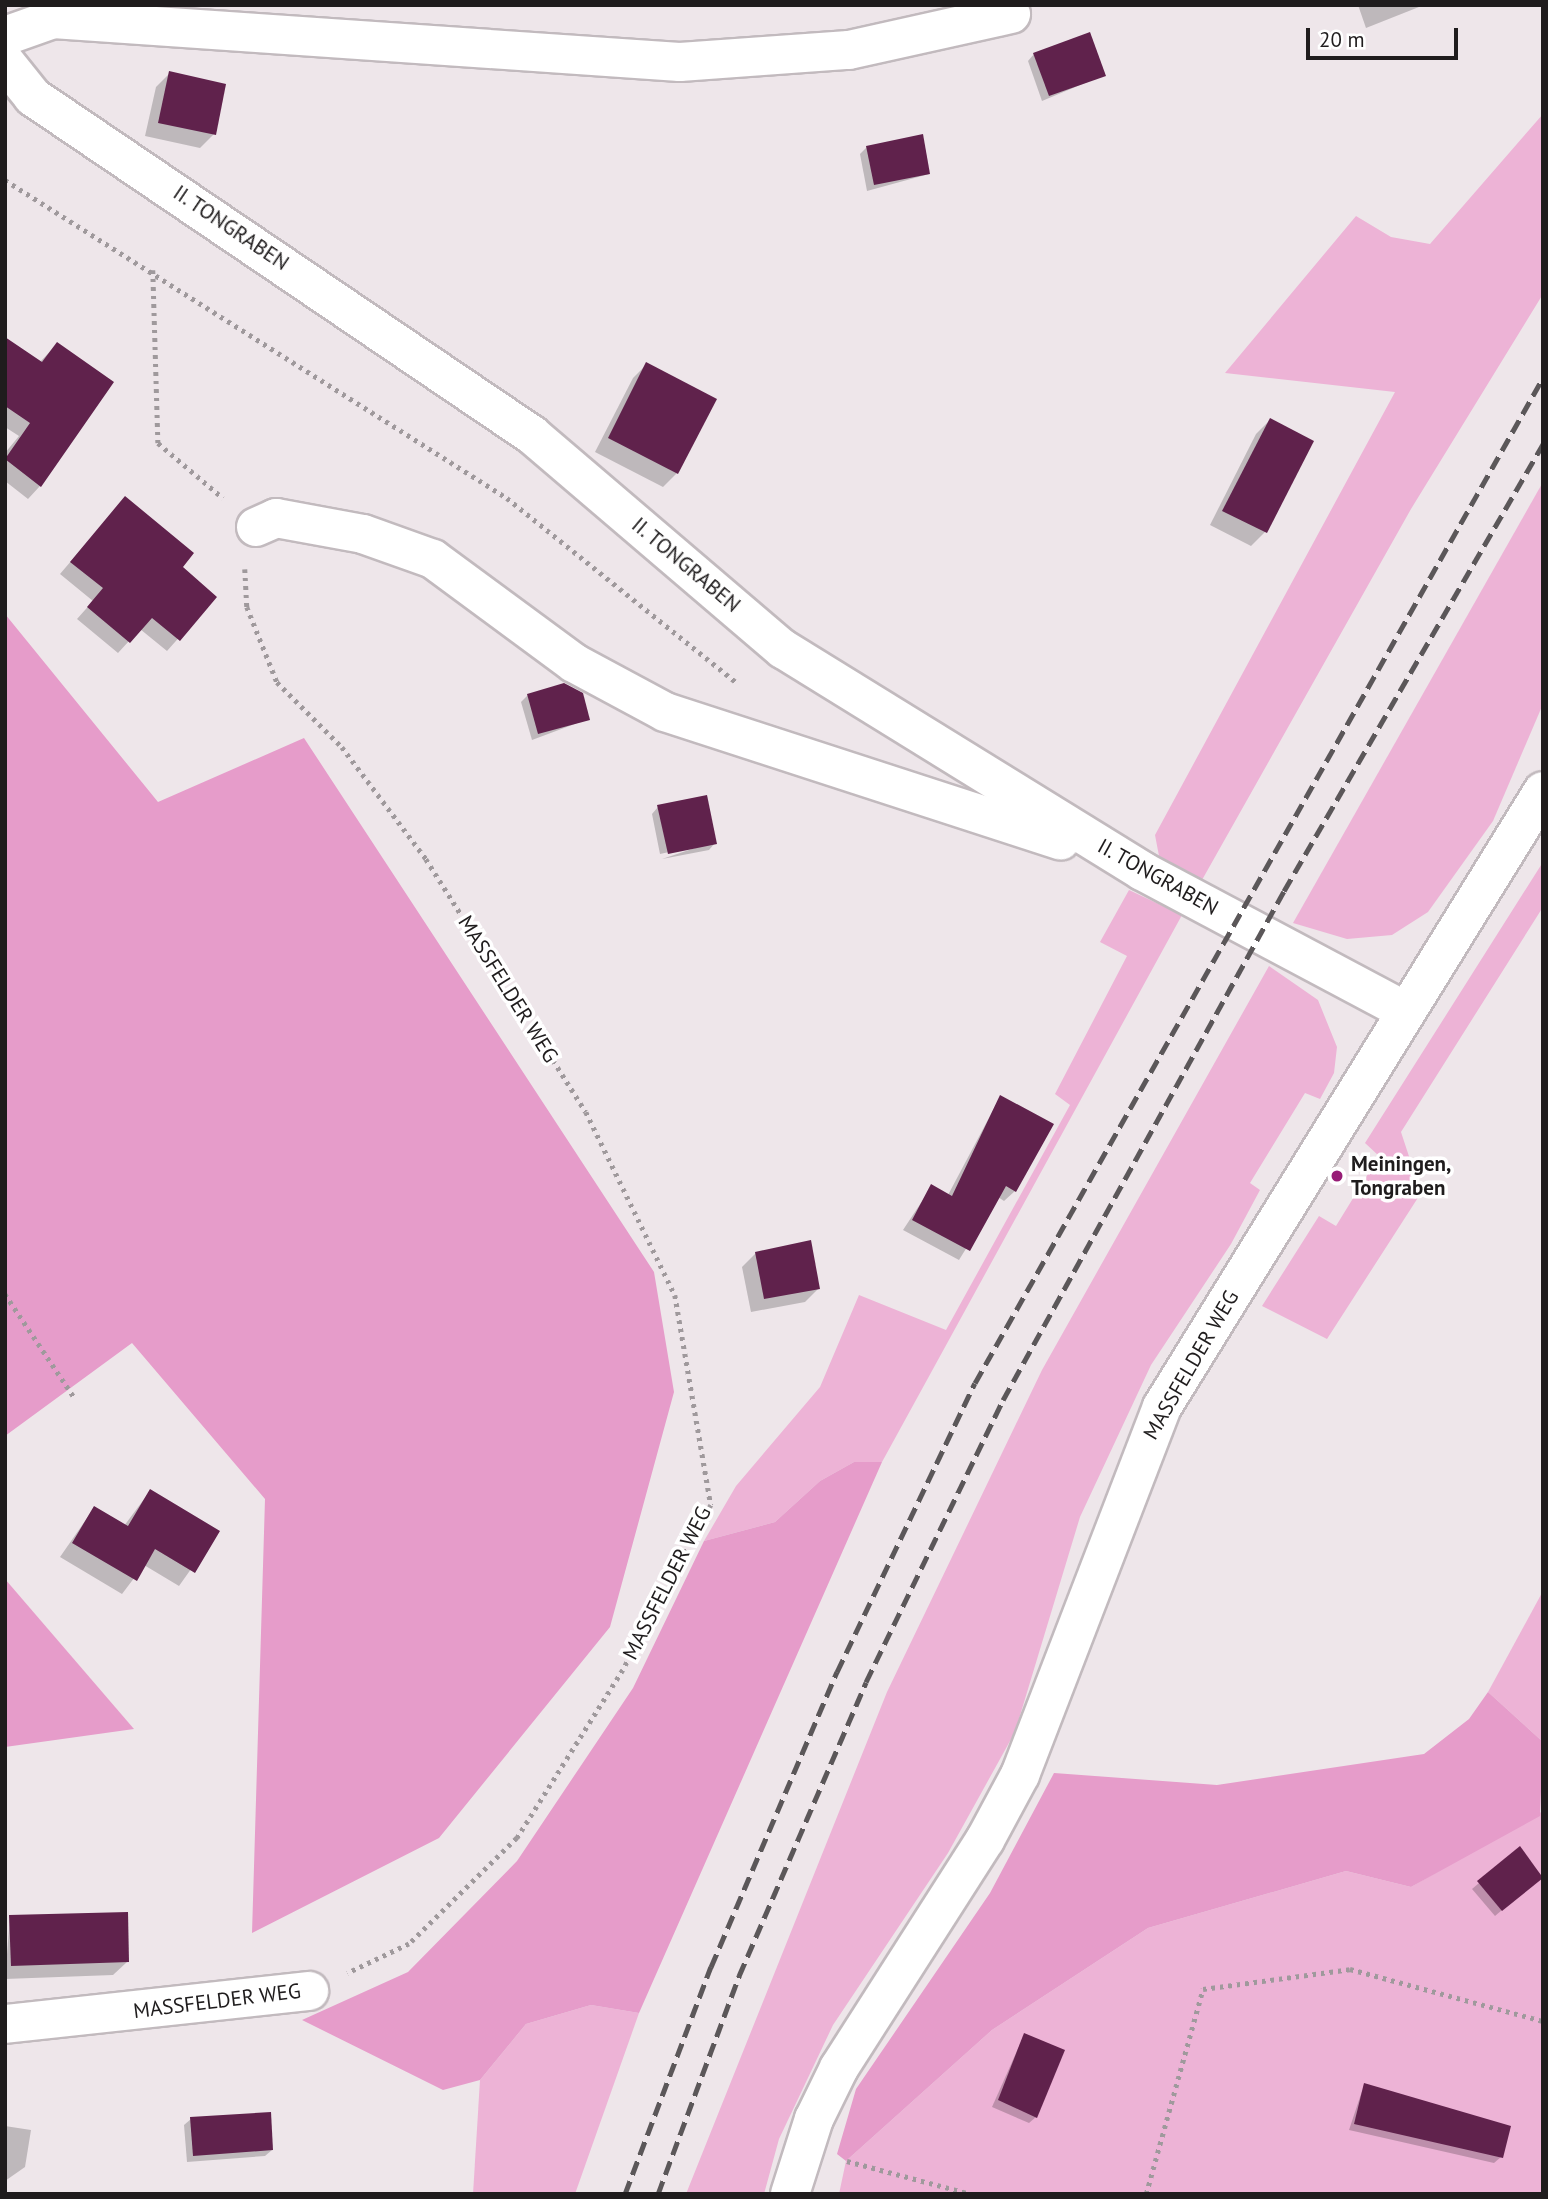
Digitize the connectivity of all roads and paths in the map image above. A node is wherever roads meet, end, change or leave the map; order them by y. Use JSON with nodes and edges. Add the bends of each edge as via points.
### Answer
{"nodes":[{"id":1,"x":1011,"y":14,"type":"dead end"},
{"id":2,"x":5,"y":36,"type":"edge"},
{"id":3,"x":5,"y":62,"type":"edge"},
{"id":4,"x":5,"y":180,"type":"edge"},
{"id":5,"x":153,"y":270,"type":"junction"},
{"id":6,"x":256,"y":527,"type":"junction"},
{"id":7,"x":751,"y":690,"type":"dead end"},
{"id":8,"x":1543,"y":791,"type":"edge"},
{"id":9,"x":1142,"y":871,"type":"junction"},
{"id":10,"x":1405,"y":1011,"type":"junction"},
{"id":11,"x":5,"y":1294,"type":"edge"},
{"id":12,"x":74,"y":1397,"type":"dead end"},
{"id":13,"x":309,"y":1991,"type":"joint"},
{"id":14,"x":1543,"y":2021,"type":"edge"},
{"id":15,"x":5,"y":2024,"type":"edge"},
{"id":16,"x":846,"y":2161,"type":"dead end"},
{"id":17,"x":790,"y":2194,"type":"edge"},
{"id":18,"x":971,"y":2194,"type":"edge"},
{"id":19,"x":1146,"y":2194,"type":"edge"}],
"edges":[{"from":1,"to":2,"type":"street","via":[[849,50],[680,62],[53,19]]},
{"from":3,"to":9,"type":"street","name":"II. TONGRABEN","via":[[33,97],[532,435],[783,649]]},
{"from":4,"to":5,"type":"path"},
{"from":5,"to":6,"type":"path","via":[[158,443]]},
{"from":5,"to":7,"type":"path","via":[[507,498],[727,679]]},
{"from":6,"to":9,"type":"street","via":[[276,519],[351,532],[433,559],[574,663],[665,712],[967,806]]},
{"from":6,"to":13,"type":"path","name":"MASSFELDER WEG","via":[[244,548],[247,607],[277,682],[342,747],[426,859],[586,1112],[674,1295],[711,1505],[623,1670],[517,1838],[409,1944]]},
{"from":8,"to":10,"type":"street","name":"MASSFELDER WEG"},
{"from":9,"to":10,"type":"street","name":"II. TONGRABEN"},
{"from":10,"to":17,"type":"street","name":"MASSFELDER WEG","via":[[1162,1407],[1020,1775],[985,1840],[839,2068],[814,2119]]},
{"from":11,"to":12,"type":"path"},
{"from":13,"to":15,"type":"street","name":"MASSFELDER WEG"},
{"from":14,"to":19,"type":"path","via":[[1350,1969],[1203,1989]]},
{"from":16,"to":18,"type":"path"}]}
